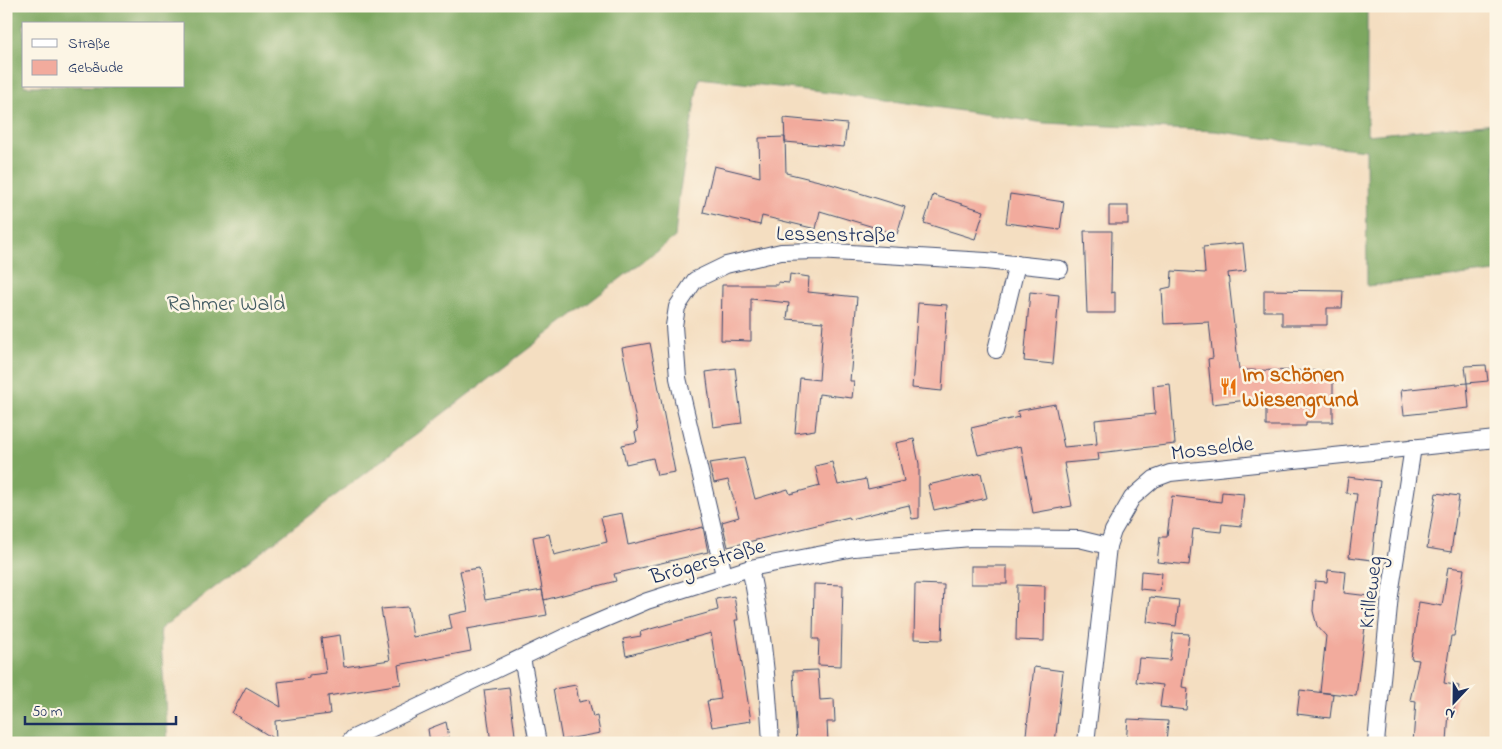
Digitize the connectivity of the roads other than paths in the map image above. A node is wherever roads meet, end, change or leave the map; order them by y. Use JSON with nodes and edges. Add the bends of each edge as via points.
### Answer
{"nodes":[{"id":1,"x":1017,"y":264,"type":"junction"},
{"id":2,"x":1060,"y":268,"type":"dead end"},
{"id":3,"x":996,"y":350,"type":"dead end"},
{"id":4,"x":1496,"y":439,"type":"edge"},
{"id":5,"x":1413,"y":447,"type":"junction"},
{"id":6,"x":1108,"y":546,"type":"junction"},
{"id":7,"x":750,"y":568,"type":"junction"},
{"id":8,"x":724,"y":575,"type":"junction"},
{"id":9,"x":522,"y":658,"type":"junction"},
{"id":10,"x":349,"y":743,"type":"edge"},
{"id":11,"x":538,"y":743,"type":"edge"},
{"id":12,"x":771,"y":743,"type":"edge"},
{"id":13,"x":1086,"y":743,"type":"edge"},
{"id":14,"x":1376,"y":743,"type":"edge"}],
"edges":[{"from":1,"to":2,"type":"street","name":"Lessenstraße"},
{"from":1,"to":3,"type":"street"},
{"from":1,"to":8,"type":"street","name":"Lessenstraße","via":[[817,251],[781,252],[726,265],[695,280],[677,307],[674,326],[678,378]]},
{"from":4,"to":5,"type":"street","name":"Mosselde"},
{"from":5,"to":6,"type":"street","name":"Mosselde","via":[[1170,473],[1154,479],[1132,498]]},
{"from":5,"to":14,"type":"street","name":"Krilleweg","via":[[1390,595]]},
{"from":6,"to":7,"type":"street","name":"Brögerstraße","via":[[1080,539],[962,538],[854,548]]},
{"from":6,"to":13,"type":"street","name":"Mosselde"},
{"from":7,"to":8,"type":"street","name":"Brögerstraße"},
{"from":7,"to":12,"type":"street","via":[[766,653]]},
{"from":8,"to":9,"type":"street","name":"Brögerstraße","via":[[648,601]]},
{"from":9,"to":10,"type":"street","name":"Brögerstraße","via":[[353,738]]},
{"from":9,"to":11,"type":"street"}]}
